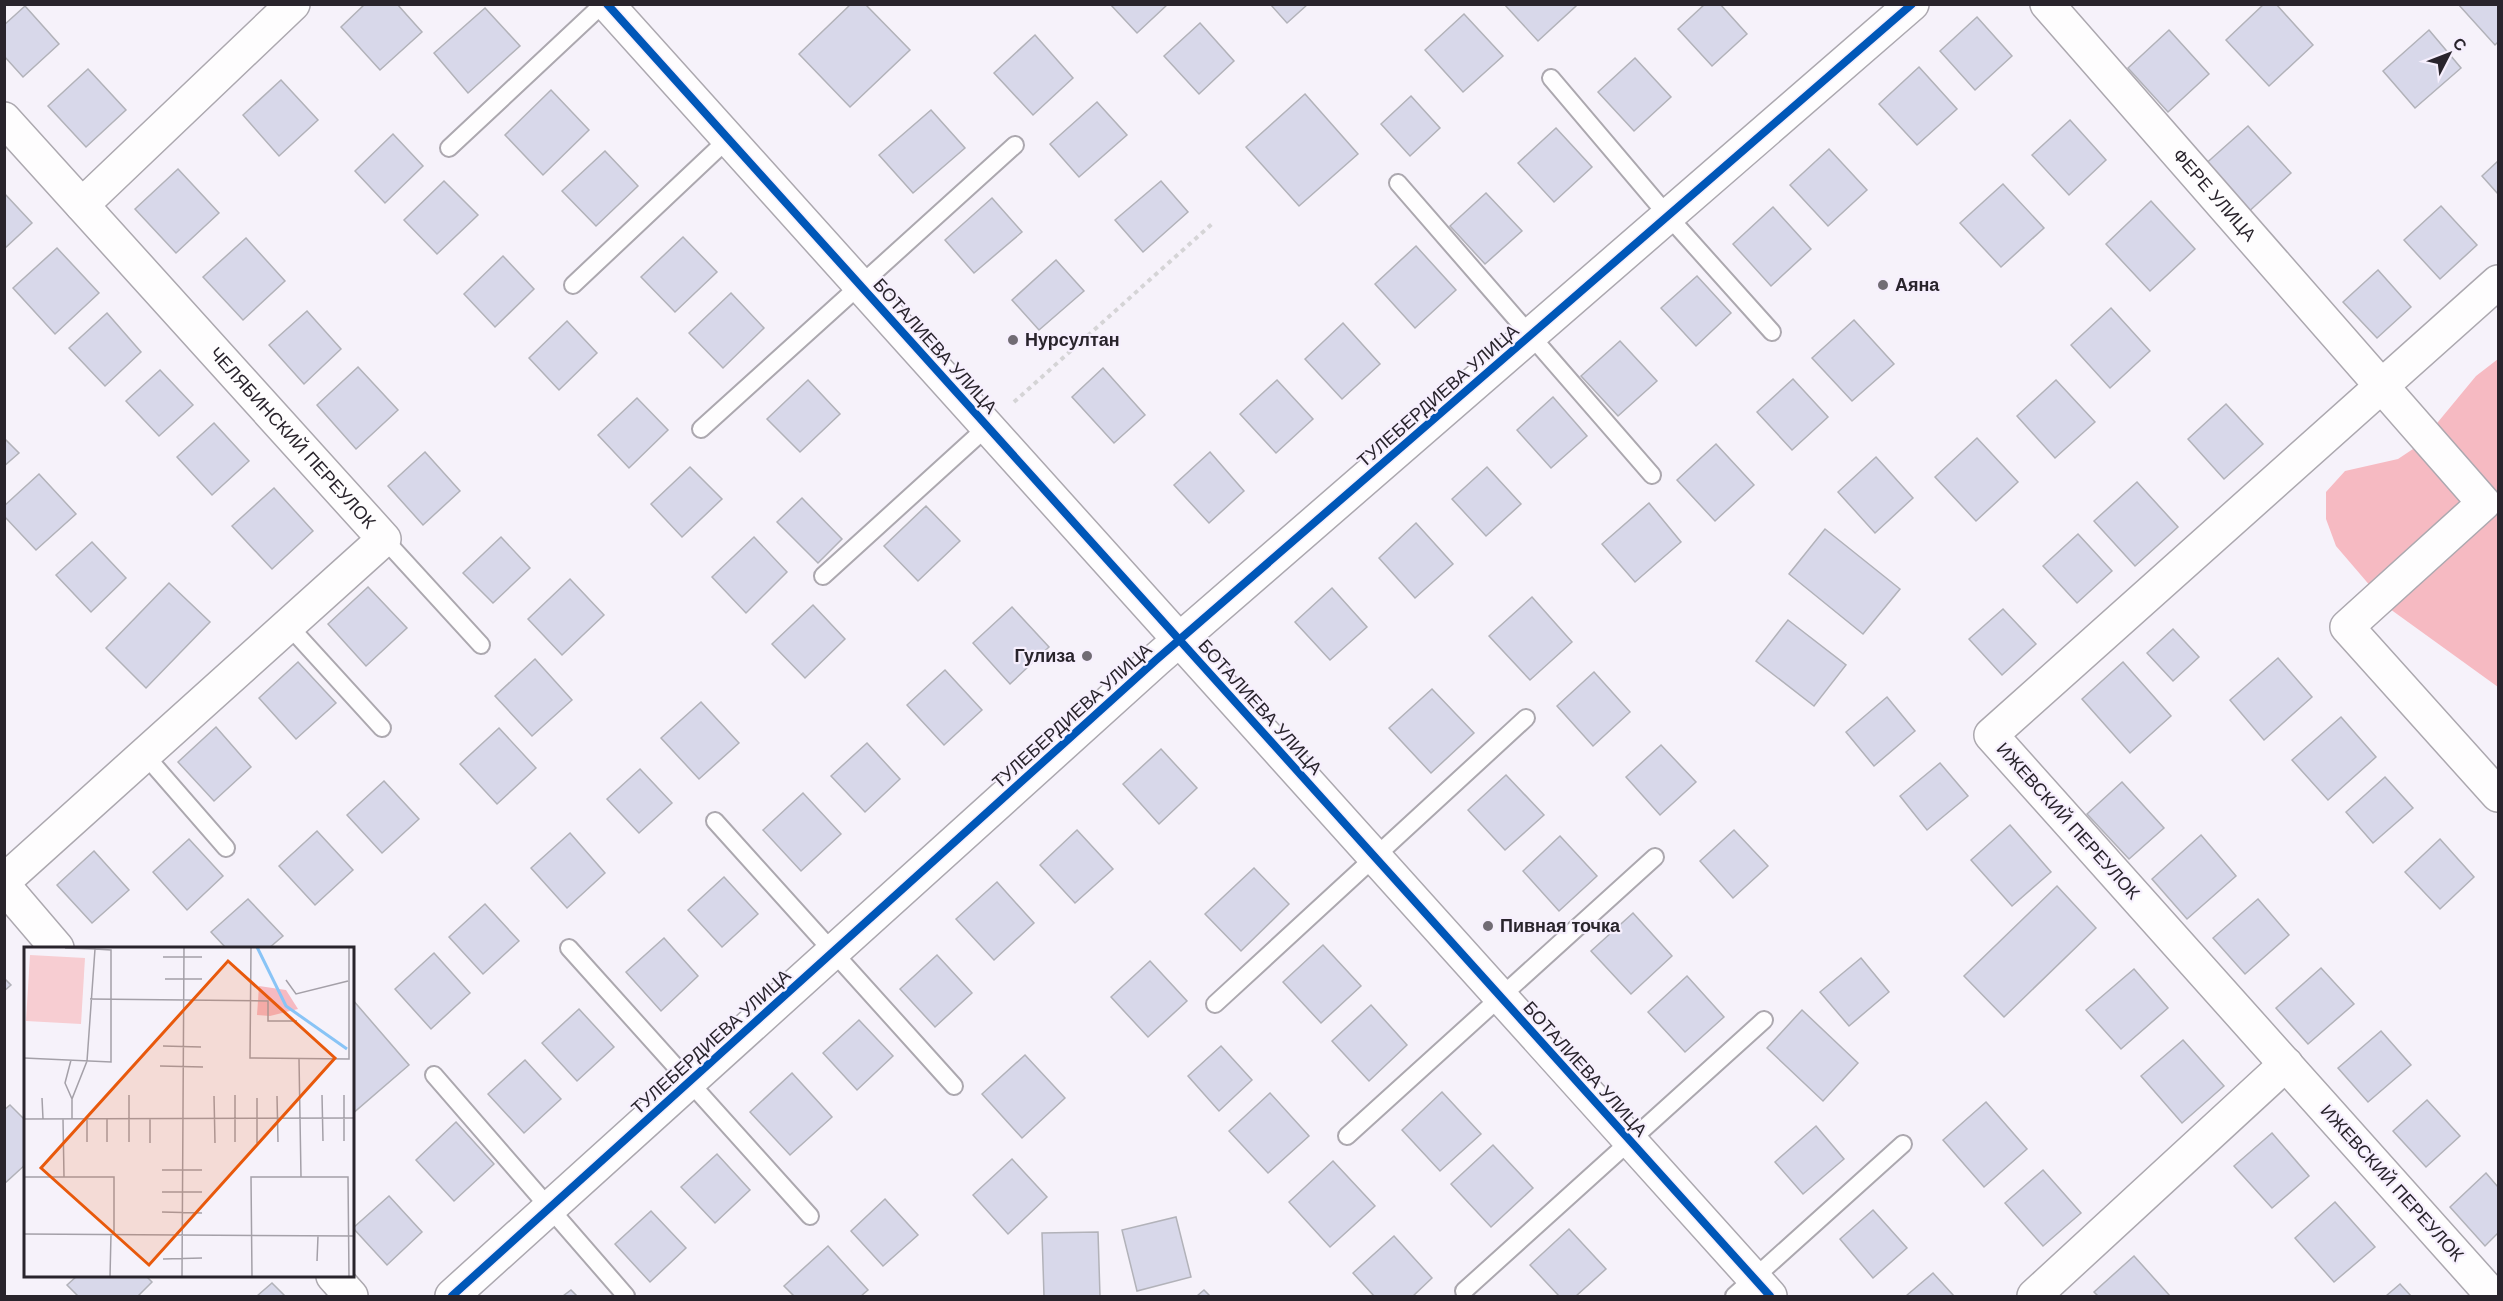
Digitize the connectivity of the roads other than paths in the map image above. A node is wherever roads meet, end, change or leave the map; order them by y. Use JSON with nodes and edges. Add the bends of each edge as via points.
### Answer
{"nodes":[{"id":1,"x":293,"y":4,"type":"edge"},
{"id":2,"x":605,"y":4,"type":"edge"},
{"id":3,"x":1912,"y":4,"type":"edge"},
{"id":4,"x":2047,"y":4,"type":"edge"},
{"id":5,"x":1551,"y":78,"type":"dead end"},
{"id":6,"x":4,"y":119,"type":"edge"},
{"id":7,"x":728,"y":139,"type":"junction"},
{"id":8,"x":1015,"y":145,"type":"dead end"},
{"id":9,"x":449,"y":148,"type":"dead end"},
{"id":10,"x":1398,"y":183,"type":"dead end"},
{"id":11,"x":82,"y":205,"type":"junction"},
{"id":12,"x":1668,"y":216,"type":"junction"},
{"id":13,"x":2499,"y":282,"type":"edge"},
{"id":14,"x":573,"y":285,"type":"dead end"},
{"id":15,"x":860,"y":285,"type":"junction"},
{"id":16,"x":1772,"y":332,"type":"dead end"},
{"id":17,"x":1529,"y":336,"type":"junction"},
{"id":18,"x":2381,"y":387,"type":"junction"},
{"id":19,"x":987,"y":427,"type":"junction"},
{"id":20,"x":701,"y":429,"type":"dead end"},
{"id":21,"x":1652,"y":475,"type":"dead end"},
{"id":22,"x":384,"y":539,"type":"junction"},
{"id":23,"x":823,"y":576,"type":"dead end"},
{"id":24,"x":288,"y":625,"type":"junction"},
{"id":25,"x":1179,"y":640,"type":"junction"},
{"id":26,"x":481,"y":645,"type":"dead end"},
{"id":27,"x":1526,"y":718,"type":"dead end"},
{"id":28,"x":382,"y":728,"type":"dead end"},
{"id":29,"x":145,"y":754,"type":"junction"},
{"id":30,"x":2499,"y":795,"type":"edge"},
{"id":31,"x":715,"y":821,"type":"dead end"},
{"id":32,"x":226,"y":848,"type":"dead end"},
{"id":33,"x":1375,"y":857,"type":"junction"},
{"id":34,"x":1655,"y":857,"type":"dead end"},
{"id":35,"x":4,"y":881,"type":"edge"},
{"id":36,"x":4,"y":886,"type":"edge"},
{"id":37,"x":56,"y":947,"type":"edge"},
{"id":38,"x":569,"y":948,"type":"dead end"},
{"id":39,"x":833,"y":952,"type":"junction"},
{"id":40,"x":1500,"y":997,"type":"junction"},
{"id":41,"x":1215,"y":1004,"type":"dead end"},
{"id":42,"x":1764,"y":1020,"type":"dead end"},
{"id":43,"x":2286,"y":1064,"type":"junction"},
{"id":44,"x":434,"y":1076,"type":"dead end"},
{"id":45,"x":690,"y":1081,"type":"junction"},
{"id":46,"x":954,"y":1086,"type":"dead end"},
{"id":47,"x":1347,"y":1136,"type":"dead end"},
{"id":48,"x":1630,"y":1141,"type":"junction"},
{"id":49,"x":1903,"y":1144,"type":"dead end"},
{"id":50,"x":549,"y":1209,"type":"junction"},
{"id":51,"x":810,"y":1216,"type":"dead end"},
{"id":52,"x":335,"y":1277,"type":"edge"},
{"id":53,"x":1753,"y":1290,"type":"edge"},
{"id":54,"x":1464,"y":1291,"type":"dead end"},
{"id":55,"x":351,"y":1296,"type":"edge"},
{"id":56,"x":452,"y":1296,"type":"edge"},
{"id":57,"x":626,"y":1296,"type":"edge"},
{"id":58,"x":2034,"y":1296,"type":"edge"},
{"id":59,"x":2493,"y":1296,"type":"edge"}],
"edges":[{"from":1,"to":11,"type":"street"},
{"from":2,"to":7,"type":"street","name":"БОТАЛИЕВА УЛИЦА"},
{"from":2,"to":9,"type":"lane"},
{"from":3,"to":12,"type":"street","name":"ТУЛЕБЕРДИЕВА УЛИЦА"},
{"from":4,"to":18,"type":"street","name":"ФЕРЕ УЛИЦА"},
{"from":5,"to":12,"type":"lane"},
{"from":6,"to":11,"type":"street","name":"ЧЕЛЯБИНСКИЙ ПЕРЕУЛОК"},
{"from":7,"to":14,"type":"lane"},
{"from":7,"to":15,"type":"street","name":"БОТАЛИЕВА УЛИЦА"},
{"from":8,"to":15,"type":"lane"},
{"from":10,"to":17,"type":"lane"},
{"from":11,"to":22,"type":"street","name":"ЧЕЛЯБИНСКИЙ ПЕРЕУЛОК"},
{"from":12,"to":16,"type":"lane"},
{"from":12,"to":17,"type":"street","name":"ТУЛЕБЕРДИЕВА УЛИЦА"},
{"from":13,"to":18,"type":"street","name":"ИЖЕВСКИЙ ПЕРЕУЛОК"},
{"from":15,"to":19,"type":"street","name":"БОТАЛИЕВА УЛИЦА"},
{"from":15,"to":20,"type":"lane"},
{"from":17,"to":21,"type":"lane"},
{"from":17,"to":25,"type":"street","name":"ТУЛЕБЕРДИЕВА УЛИЦА"},
{"from":18,"to":30,"type":"street","via":[[2484,503],[2347,627]]},
{"from":18,"to":43,"type":"street","name":"ИЖЕВСКИЙ ПЕРЕУЛОК","via":[[1991,735]]},
{"from":19,"to":23,"type":"lane"},
{"from":19,"to":25,"type":"street","name":"БОТАЛИЕВА УЛИЦА"},
{"from":22,"to":24,"type":"street","name":"ЧЕЛЯБИНСКИЙ ПЕРЕУЛОК"},
{"from":22,"to":26,"type":"lane"},
{"from":24,"to":28,"type":"lane"},
{"from":24,"to":29,"type":"street","name":"ЧЕЛЯБИНСКИЙ ПЕРЕУЛОК"},
{"from":25,"to":33,"type":"street","name":"БОТАЛИЕВА УЛИЦА"},
{"from":25,"to":39,"type":"street","name":"ТУЛЕБЕРДИЕВА УЛИЦА"},
{"from":27,"to":33,"type":"lane"},
{"from":29,"to":32,"type":"lane"},
{"from":29,"to":35,"type":"street","name":"ЧЕЛЯБИНСКИЙ ПЕРЕУЛОК"},
{"from":31,"to":39,"type":"lane"},
{"from":33,"to":40,"type":"street","name":"БОТАЛИЕВА УЛИЦА"},
{"from":33,"to":41,"type":"lane"},
{"from":34,"to":40,"type":"lane"},
{"from":36,"to":37,"type":"street"},
{"from":38,"to":45,"type":"lane"},
{"from":39,"to":45,"type":"street","name":"ТУЛЕБЕРДИЕВА УЛИЦА"},
{"from":39,"to":46,"type":"lane"},
{"from":40,"to":47,"type":"lane"},
{"from":40,"to":48,"type":"street","name":"БОТАЛИЕВА УЛИЦА"},
{"from":42,"to":48,"type":"lane"},
{"from":43,"to":58,"type":"street"},
{"from":43,"to":59,"type":"street","name":"ИЖЕВСКИЙ ПЕРЕУЛОК"},
{"from":44,"to":50,"type":"lane"},
{"from":45,"to":50,"type":"street","name":"ТУЛЕБЕРДИЕВА УЛИЦА"},
{"from":45,"to":51,"type":"lane"},
{"from":48,"to":53,"type":"street","name":"БОТАЛИЕВА УЛИЦА"},
{"from":48,"to":54,"type":"lane"},
{"from":49,"to":53,"type":"lane"},
{"from":50,"to":56,"type":"street","name":"ТУЛЕБЕРДИЕВА УЛИЦА"},
{"from":50,"to":57,"type":"lane"},
{"from":52,"to":55,"type":"street"}]}
